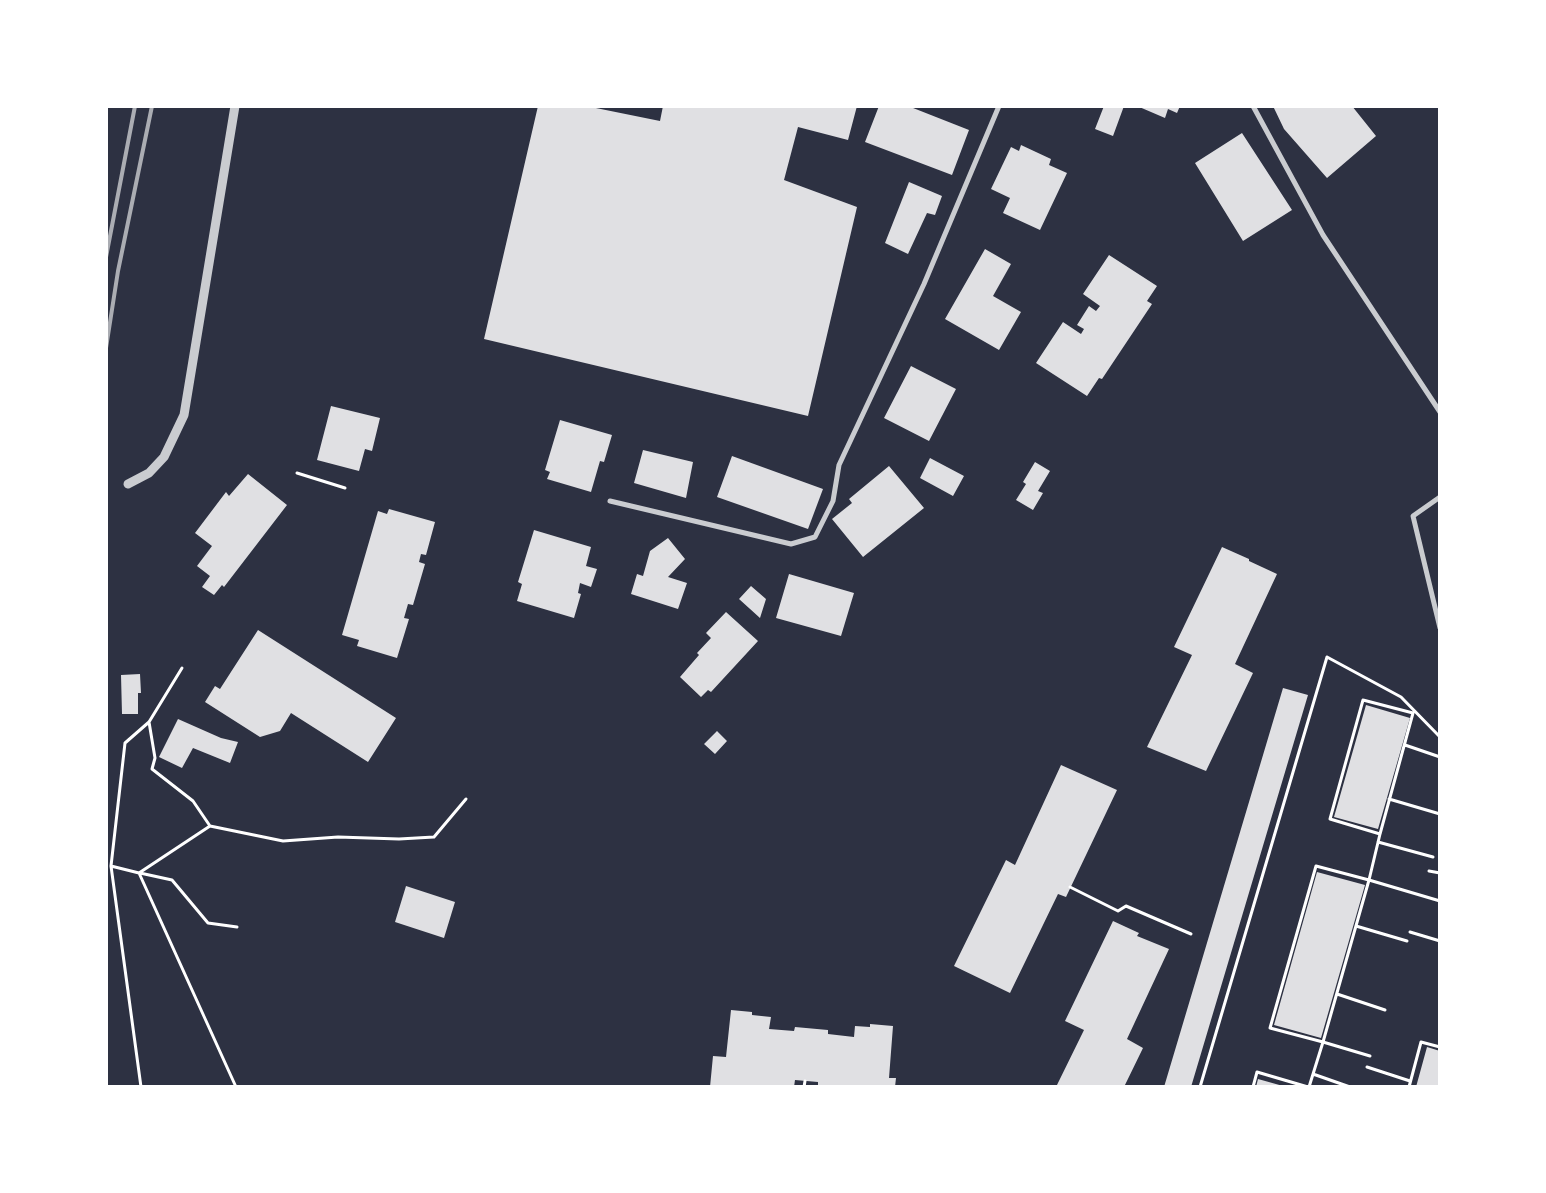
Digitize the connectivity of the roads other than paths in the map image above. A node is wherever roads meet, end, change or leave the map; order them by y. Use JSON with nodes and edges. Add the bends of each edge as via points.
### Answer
{"nodes":[{"id":1,"x":235,"y":106,"type":"edge"},
{"id":2,"x":999,"y":106,"type":"edge"},
{"id":3,"x":1253,"y":106,"type":"edge"},
{"id":4,"x":1440,"y":412,"type":"edge"},
{"id":5,"x":128,"y":484,"type":"dead end"},
{"id":6,"x":1440,"y":497,"type":"edge"},
{"id":7,"x":610,"y":501,"type":"dead end"},
{"id":8,"x":1440,"y":628,"type":"edge"}],
"edges":[{"from":1,"to":5,"type":"street","via":[[184,415],[164,457],[149,473]]},
{"from":2,"to":7,"type":"street","via":[[924,284],[839,465],[833,501],[815,537],[791,544]]},
{"from":3,"to":4,"type":"street","via":[[1323,235]]},
{"from":6,"to":8,"type":"street","via":[[1413,516]]}]}
